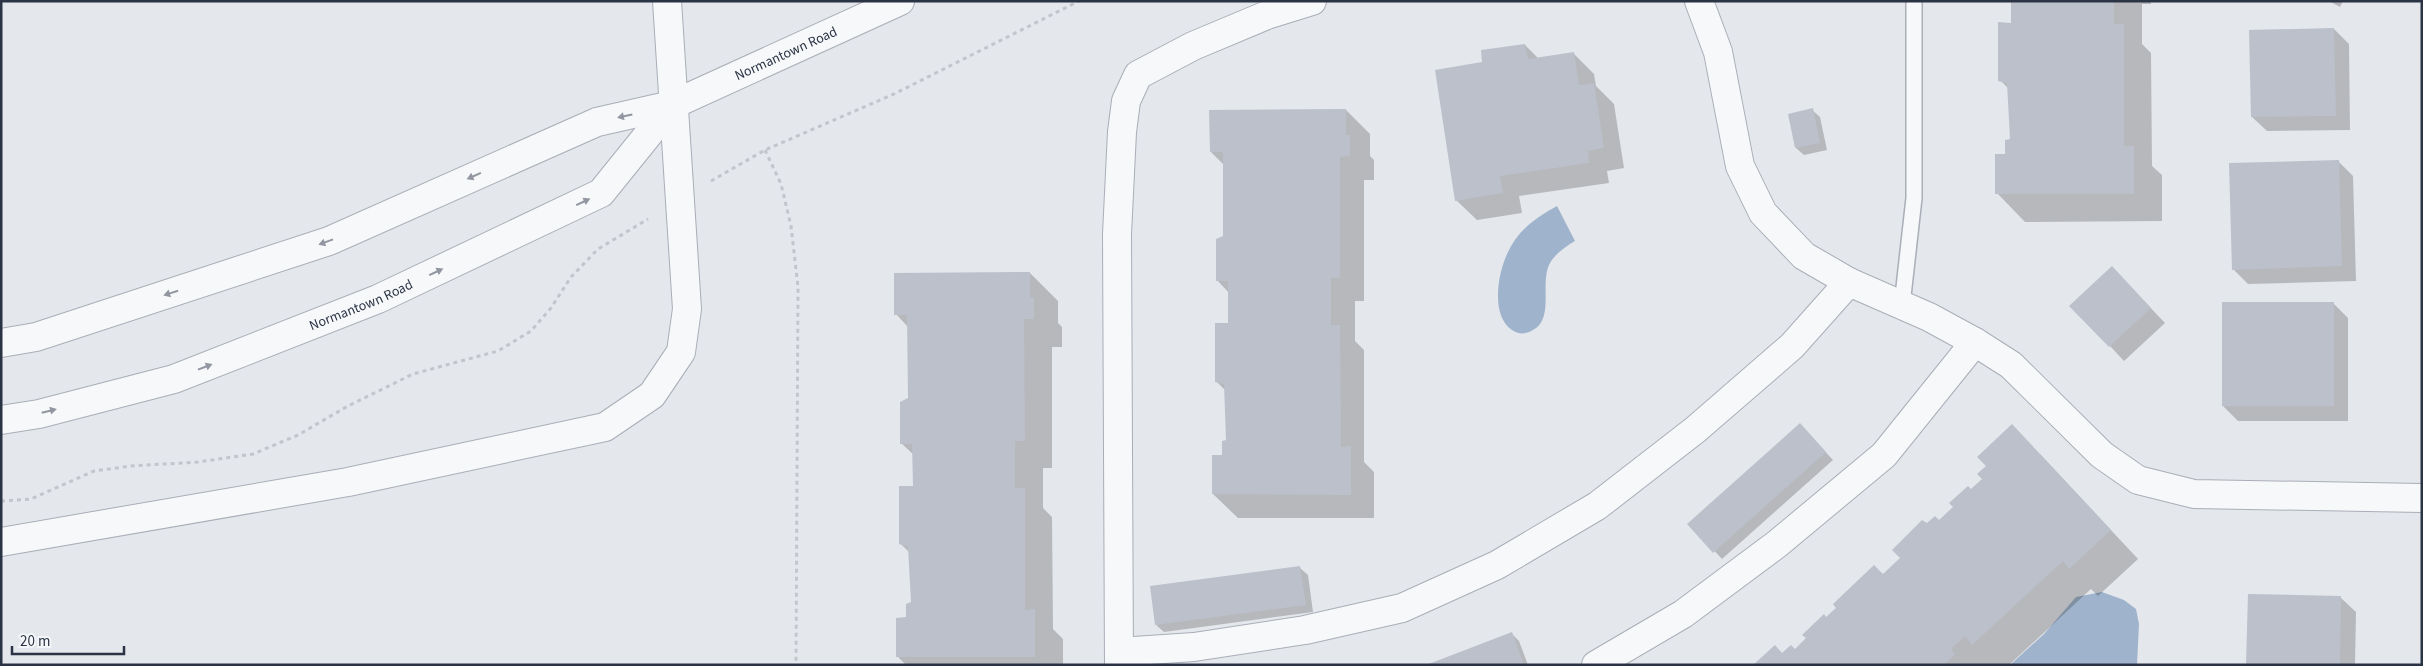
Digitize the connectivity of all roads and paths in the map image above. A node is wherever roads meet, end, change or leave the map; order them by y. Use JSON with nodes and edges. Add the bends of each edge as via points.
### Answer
{"nodes":[{"id":1,"x":667,"y":1,"type":"edge"},
{"id":2,"x":900,"y":1,"type":"edge"},
{"id":3,"x":1079,"y":1,"type":"edge"},
{"id":4,"x":1312,"y":1,"type":"edge"},
{"id":5,"x":1699,"y":1,"type":"edge"},
{"id":6,"x":1914,"y":1,"type":"edge"},
{"id":7,"x":672,"y":105,"type":"junction"},
{"id":8,"x":765,"y":150,"type":"junction"},
{"id":9,"x":679,"y":201,"type":"junction"},
{"id":10,"x":1849,"y":282,"type":"junction"},
{"id":11,"x":1902,"y":305,"type":"junction"},
{"id":12,"x":1975,"y":342,"type":"junction"},
{"id":13,"x":1,"y":343,"type":"edge"},
{"id":14,"x":1,"y":420,"type":"edge"},
{"id":15,"x":2422,"y":498,"type":"edge"},
{"id":16,"x":1,"y":501,"type":"edge"},
{"id":17,"x":1,"y":542,"type":"edge"},
{"id":18,"x":1119,"y":658,"type":"edge"},
{"id":19,"x":796,"y":665,"type":"edge"},
{"id":20,"x":1596,"y":665,"type":"edge"}],
"edges":[{"from":1,"to":7,"type":"street"},
{"from":2,"to":7,"type":"street","name":"Normantown Road"},
{"from":3,"to":8,"type":"path","via":[[894,94]]},
{"from":4,"to":18,"type":"street","via":[[1267,15],[1193,46],[1138,74],[1126,101],[1117,234]]},
{"from":5,"to":10,"type":"street","via":[[1718,52],[1740,166],[1763,213],[1804,256]]},
{"from":6,"to":11,"type":"lane","via":[[1914,198]]},
{"from":7,"to":9,"type":"street"},
{"from":7,"to":13,"type":"street","name":"Normantown Road","one_way":true,"via":[[597,122],[329,241],[36,337]]},
{"from":14,"to":7,"type":"street","name":"Normantown Road","one_way":true,"via":[[39,414],[174,379],[378,299],[601,193]]},
{"from":8,"to":9,"type":"path"},
{"from":8,"to":19,"type":"path","via":[[781,184],[791,226],[798,287]]},
{"from":9,"to":16,"type":"path","via":[[598,249],[571,277],[531,331],[498,351],[413,374],[298,435],[253,454],[94,471],[31,499]]},
{"from":9,"to":17,"type":"street","via":[[687,309],[681,352],[652,395],[605,426],[348,482]]},
{"from":10,"to":11,"type":"street"},
{"from":10,"to":18,"type":"street","via":[[1792,346],[1695,430],[1597,506],[1496,565],[1402,608],[1304,630]]},
{"from":11,"to":12,"type":"street"},
{"from":12,"to":15,"type":"street","via":[[2011,365],[2102,454],[2138,480],[2194,494]]},
{"from":12,"to":20,"type":"street","via":[[1884,454],[1777,544],[1683,614]]}]}
